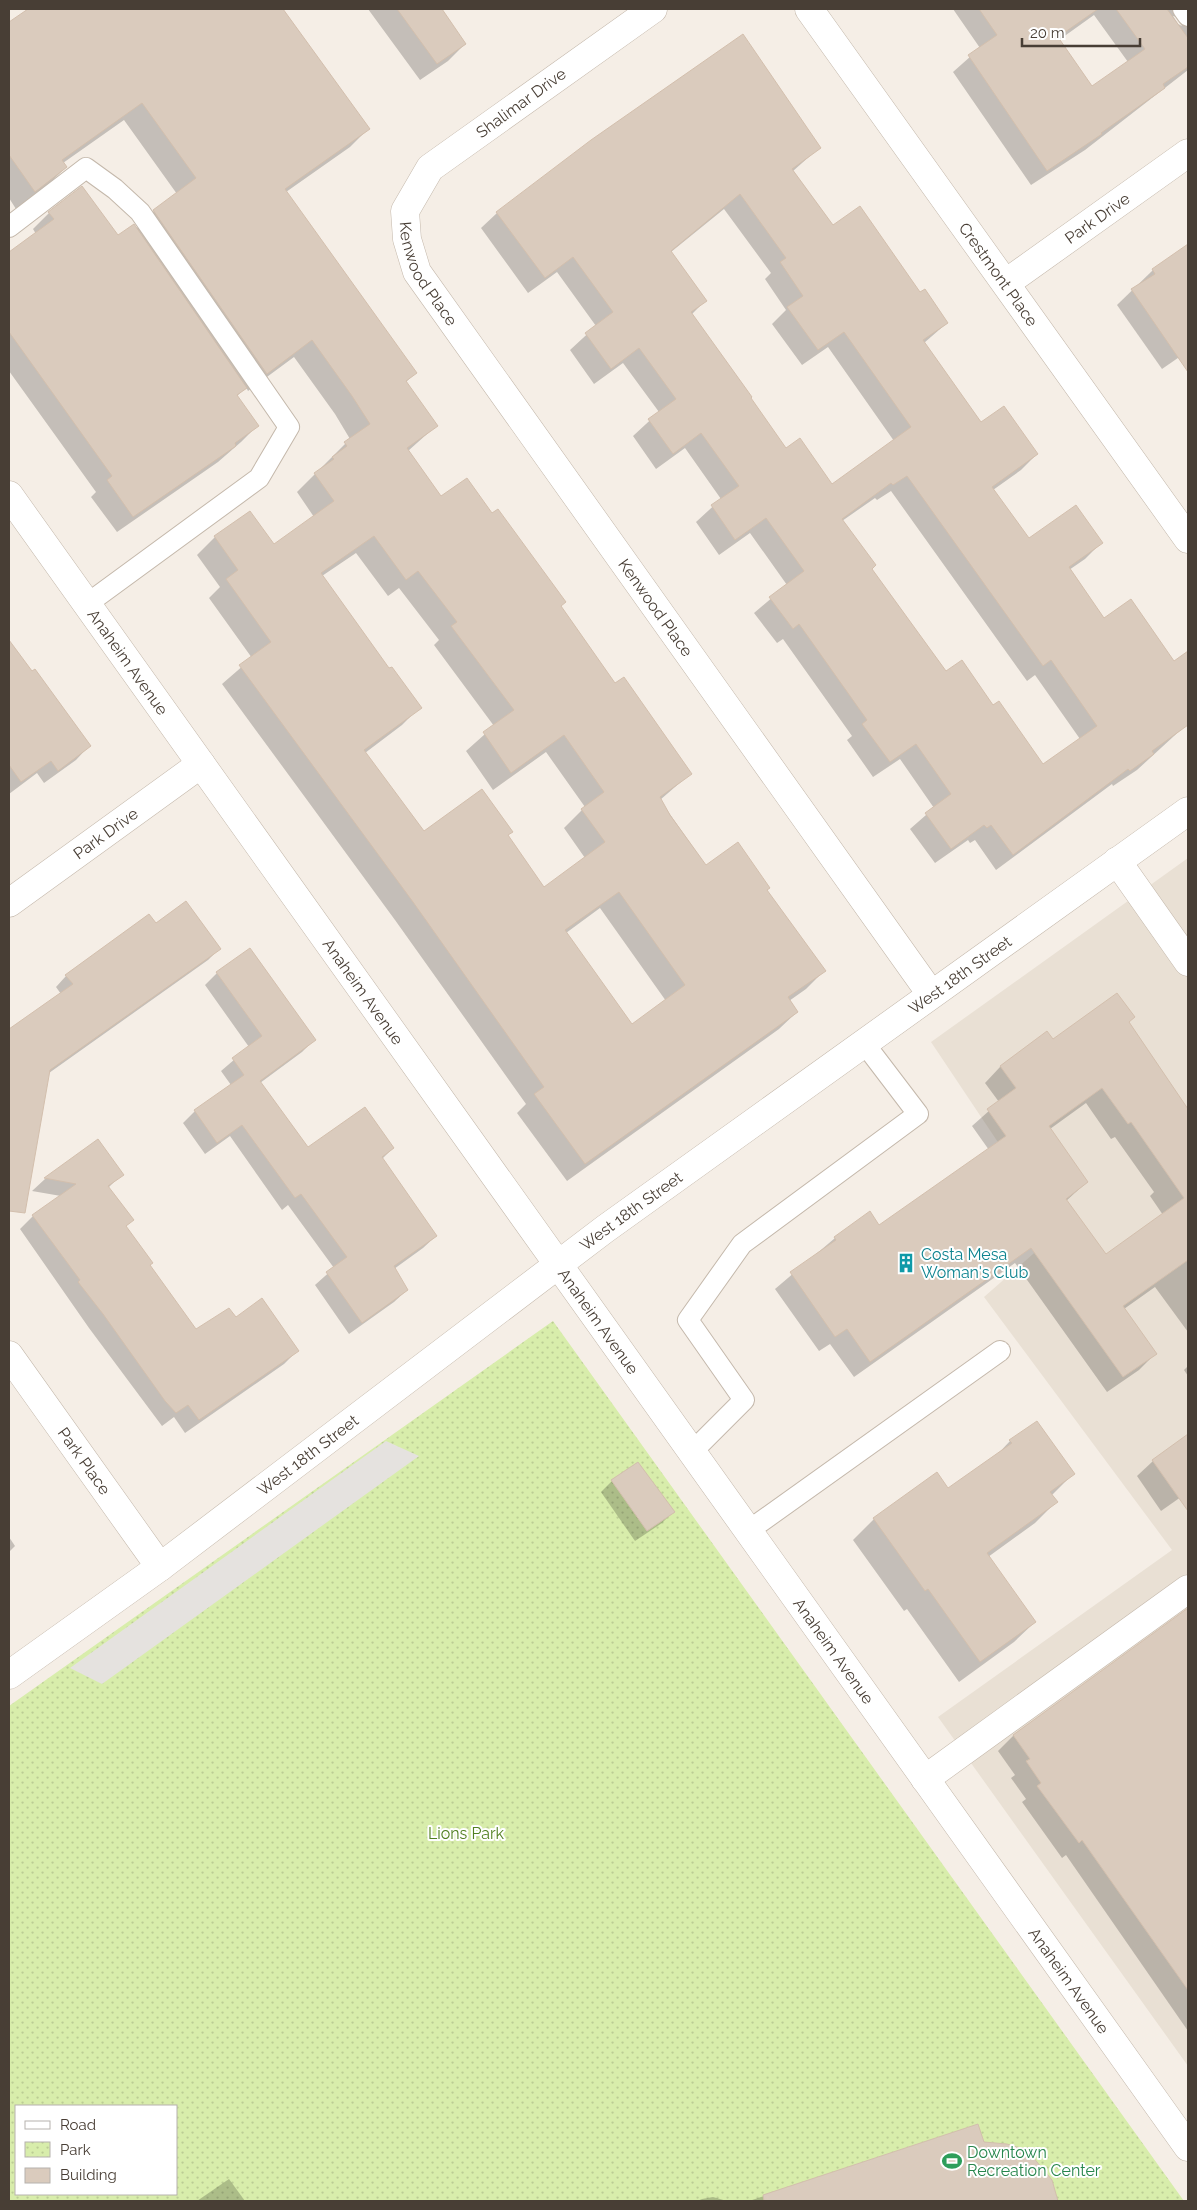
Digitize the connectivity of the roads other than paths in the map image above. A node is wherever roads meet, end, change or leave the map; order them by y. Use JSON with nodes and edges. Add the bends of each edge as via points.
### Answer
{"nodes":[{"id":1,"x":652,"y":9,"type":"edge"},
{"id":2,"x":809,"y":9,"type":"edge"},
{"id":3,"x":1183,"y":9,"type":"edge"},
{"id":4,"x":1188,"y":16,"type":"edge"},
{"id":5,"x":1188,"y":153,"type":"edge"},
{"id":6,"x":405,"y":210,"type":"joint"},
{"id":7,"x":9,"y":227,"type":"edge"},
{"id":8,"x":1006,"y":283,"type":"junction"},
{"id":9,"x":9,"y":495,"type":"edge"},
{"id":10,"x":1188,"y":539,"type":"edge"},
{"id":11,"x":87,"y":604,"type":"junction"},
{"id":12,"x":201,"y":764,"type":"junction"},
{"id":13,"x":1188,"y":811,"type":"edge"},
{"id":14,"x":1117,"y":861,"type":"junction"},
{"id":15,"x":9,"y":904,"type":"edge"},
{"id":16,"x":1188,"y":962,"type":"edge"},
{"id":17,"x":931,"y":994,"type":"junction"},
{"id":18,"x":864,"y":1043,"type":"junction"},
{"id":19,"x":558,"y":1264,"type":"junction"},
{"id":20,"x":1000,"y":1351,"type":"dead end"},
{"id":21,"x":9,"y":1355,"type":"edge"},
{"id":22,"x":692,"y":1452,"type":"junction"},
{"id":23,"x":748,"y":1531,"type":"junction"},
{"id":24,"x":160,"y":1567,"type":"junction"},
{"id":25,"x":1188,"y":1589,"type":"edge"},
{"id":26,"x":9,"y":1675,"type":"edge"},
{"id":27,"x":925,"y":1779,"type":"junction"},
{"id":28,"x":1188,"y":2147,"type":"edge"}],
"edges":[{"from":1,"to":6,"type":"street","name":"Shalimar Drive","via":[[430,168]]},
{"from":2,"to":8,"type":"street","name":"Crestmont Place"},
{"from":3,"to":4,"type":"lane"},
{"from":5,"to":8,"type":"street","name":"Park Drive"},
{"from":6,"to":17,"type":"street","name":"Kenwood Place","via":[[407,240],[417,272]]},
{"from":7,"to":11,"type":"lane","via":[[86,168],[140,212],[289,428],[259,478]]},
{"from":8,"to":10,"type":"street","name":"Crestmont Place"},
{"from":9,"to":11,"type":"street","name":"Anaheim Avenue"},
{"from":11,"to":12,"type":"street","name":"Anaheim Avenue"},
{"from":12,"to":15,"type":"street","name":"Park Drive"},
{"from":12,"to":19,"type":"street","name":"Anaheim Avenue"},
{"from":13,"to":14,"type":"street","name":"West 18th Street"},
{"from":14,"to":16,"type":"street"},
{"from":14,"to":17,"type":"street","name":"West 18th Street"},
{"from":17,"to":18,"type":"street","name":"West 18th Street"},
{"from":18,"to":19,"type":"street","name":"West 18th Street"},
{"from":18,"to":22,"type":"lane","via":[[918,1114],[742,1244],[688,1320],[744,1400]]},
{"from":19,"to":22,"type":"street","name":"Anaheim Avenue"},
{"from":19,"to":24,"type":"street","name":"West 18th Street"},
{"from":20,"to":23,"type":"lane"},
{"from":21,"to":24,"type":"street","name":"Park Place"},
{"from":22,"to":23,"type":"street","name":"Anaheim Avenue"},
{"from":23,"to":27,"type":"street","name":"Anaheim Avenue"},
{"from":24,"to":26,"type":"street","name":"West 18th Street"},
{"from":25,"to":27,"type":"street"},
{"from":27,"to":28,"type":"street","name":"Anaheim Avenue"}]}
